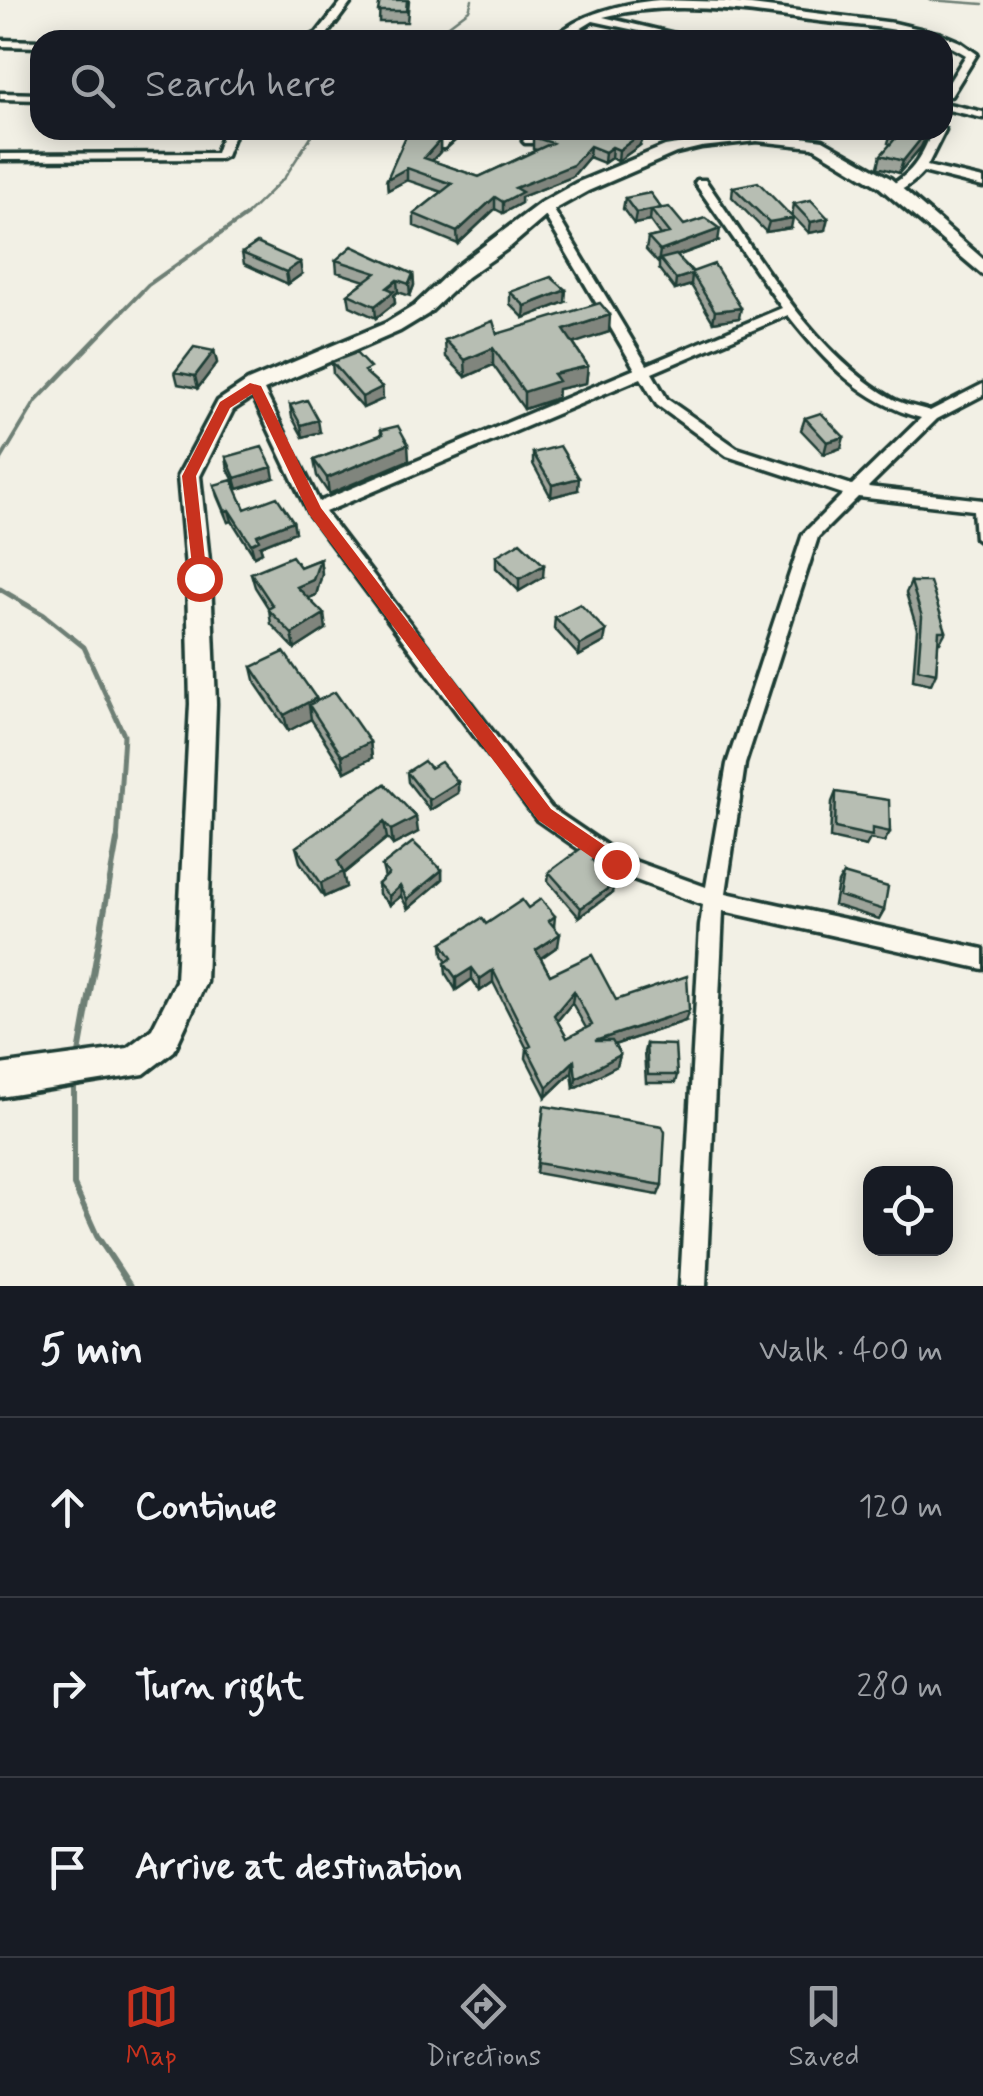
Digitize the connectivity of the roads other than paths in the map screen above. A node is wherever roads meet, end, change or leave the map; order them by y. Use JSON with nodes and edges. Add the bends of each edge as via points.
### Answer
{"nodes":[{"id":1,"x":348,"y":0,"type":"edge"},
{"id":2,"x":587,"y":16,"type":"junction"},
{"id":3,"x":326,"y":30,"type":"edge"},
{"id":4,"x":569,"y":30,"type":"edge"},
{"id":5,"x":644,"y":30,"type":"edge"},
{"id":6,"x":906,"y":30,"type":"edge"},
{"id":7,"x":0,"y":43,"type":"edge"},
{"id":8,"x":30,"y":44,"type":"edge"},
{"id":9,"x":953,"y":44,"type":"edge"},
{"id":10,"x":953,"y":89,"type":"edge"},
{"id":11,"x":0,"y":96,"type":"edge"},
{"id":12,"x":30,"y":97,"type":"edge"},
{"id":13,"x":953,"y":106,"type":"edge"},
{"id":14,"x":983,"y":115,"type":"edge"},
{"id":15,"x":226,"y":140,"type":"edge"},
{"id":16,"x":447,"y":140,"type":"edge"},
{"id":17,"x":715,"y":140,"type":"edge"},
{"id":18,"x":792,"y":140,"type":"edge"},
{"id":19,"x":935,"y":140,"type":"edge"},
{"id":20,"x":440,"y":146,"type":"edge"},
{"id":21,"x":0,"y":157,"type":"edge"},
{"id":22,"x":923,"y":169,"type":"junction"},
{"id":23,"x":700,"y":183,"type":"dead end"},
{"id":24,"x":983,"y":183,"type":"edge"},
{"id":25,"x":893,"y":189,"type":"junction"},
{"id":26,"x":546,"y":207,"type":"junction"},
{"id":27,"x":983,"y":269,"type":"edge"},
{"id":28,"x":791,"y":309,"type":"junction"},
{"id":29,"x":643,"y":369,"type":"junction"},
{"id":30,"x":255,"y":386,"type":"junction"},
{"id":31,"x":983,"y":389,"type":"edge"},
{"id":32,"x":932,"y":416,"type":"junction"},
{"id":33,"x":852,"y":491,"type":"junction"},
{"id":34,"x":982,"y":506,"type":"edge"},
{"id":35,"x":314,"y":510,"type":"junction"},
{"id":36,"x":983,"y":538,"type":"edge"},
{"id":37,"x":715,"y":900,"type":"junction"},
{"id":38,"x":983,"y":958,"type":"edge"},
{"id":39,"x":9,"y":1081,"type":"edge"},
{"id":40,"x":693,"y":1286,"type":"edge"}],
"edges":[{"from":1,"to":3,"type":"street"},
{"from":2,"to":4,"type":"street"},
{"from":2,"to":5,"type":"street"},
{"from":2,"to":6,"type":"street","via":[[704,2]]},
{"from":7,"to":8,"type":"street"},
{"from":9,"to":10,"type":"street","via":[[972,54]]},
{"from":11,"to":12,"type":"street"},
{"from":13,"to":14,"type":"street"},
{"from":15,"to":21,"type":"street","via":[[220,156]]},
{"from":16,"to":20,"type":"street"},
{"from":17,"to":26,"type":"street","via":[[671,150]]},
{"from":18,"to":25,"type":"street","via":[[818,143]]},
{"from":19,"to":22,"type":"street"},
{"from":22,"to":24,"type":"street"},
{"from":22,"to":25,"type":"street"},
{"from":23,"to":28,"type":"street"},
{"from":25,"to":27,"type":"street"},
{"from":26,"to":29,"type":"street"},
{"from":26,"to":30,"type":"street","via":[[421,310]]},
{"from":28,"to":29,"type":"street"},
{"from":28,"to":32,"type":"street","via":[[856,380],[890,404]]},
{"from":29,"to":33,"type":"street","via":[[662,402],[732,452]]},
{"from":29,"to":35,"type":"street"},
{"from":30,"to":35,"type":"street"},
{"from":30,"to":39,"type":"street","via":[[225,406],[189,476],[202,704],[191,982],[163,1040],[133,1063]]},
{"from":31,"to":32,"type":"street"},
{"from":32,"to":33,"type":"street"},
{"from":33,"to":34,"type":"street"},
{"from":33,"to":37,"type":"street","via":[[811,534],[736,764]]},
{"from":34,"to":36,"type":"street"},
{"from":35,"to":37,"type":"street","via":[[544,814],[616,864]]},
{"from":37,"to":38,"type":"street"},
{"from":37,"to":40,"type":"street"}]}
